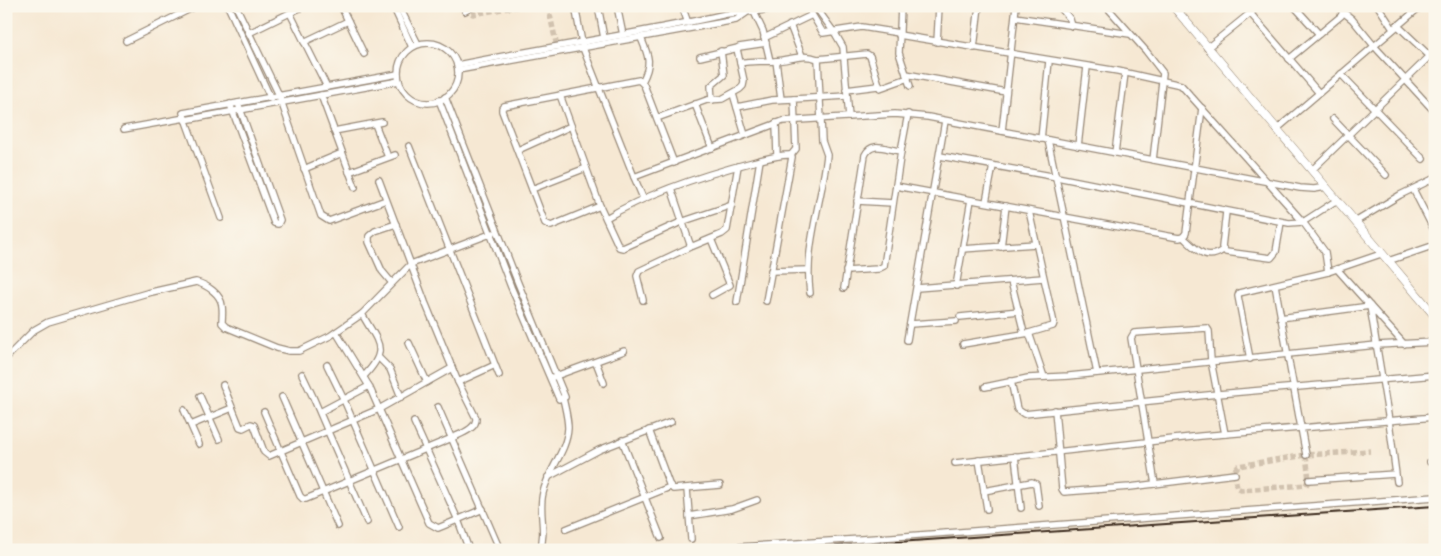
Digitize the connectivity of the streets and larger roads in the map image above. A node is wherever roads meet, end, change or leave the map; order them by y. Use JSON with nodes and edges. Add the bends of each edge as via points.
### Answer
{"nodes":[{"id":1,"x":196,"y":6,"type":"edge"},
{"id":2,"x":228,"y":6,"type":"edge"},
{"id":3,"x":236,"y":6,"type":"edge"},
{"id":4,"x":304,"y":6,"type":"edge"},
{"id":5,"x":341,"y":6,"type":"edge"},
{"id":6,"x":393,"y":6,"type":"edge"},
{"id":7,"x":400,"y":6,"type":"edge"},
{"id":8,"x":474,"y":6,"type":"edge"},
{"id":9,"x":575,"y":6,"type":"edge"},
{"id":10,"x":598,"y":6,"type":"edge"},
{"id":11,"x":618,"y":6,"type":"edge"},
{"id":12,"x":682,"y":6,"type":"edge"},
{"id":13,"x":729,"y":6,"type":"edge"},
{"id":14,"x":782,"y":6,"type":"edge"},
{"id":15,"x":807,"y":6,"type":"edge"},
{"id":16,"x":815,"y":6,"type":"edge"},
{"id":17,"x":901,"y":6,"type":"edge"},
{"id":18,"x":940,"y":6,"type":"edge"},
{"id":19,"x":978,"y":6,"type":"edge"},
{"id":20,"x":1016,"y":6,"type":"edge"},
{"id":21,"x":1059,"y":6,"type":"edge"},
{"id":22,"x":1106,"y":6,"type":"edge"},
{"id":23,"x":1186,"y":6,"type":"edge"},
{"id":24,"x":1258,"y":6,"type":"edge"},
{"id":25,"x":1294,"y":6,"type":"edge"},
{"id":26,"x":1339,"y":6,"type":"edge"},
{"id":27,"x":1378,"y":6,"type":"edge"},
{"id":28,"x":1421,"y":6,"type":"edge"},
{"id":29,"x":1175,"y":10,"type":"edge"},
{"id":30,"x":465,"y":11,"type":"dead end"},
{"id":31,"x":754,"y":12,"type":"junction"},
{"id":32,"x":1343,"y":12,"type":"junction"},
{"id":33,"x":290,"y":13,"type":"junction"},
{"id":34,"x":732,"y":13,"type":"junction"},
{"id":35,"x":746,"y":13,"type":"junction"},
{"id":36,"x":1250,"y":13,"type":"junction"},
{"id":37,"x":812,"y":15,"type":"junction"},
{"id":38,"x":1015,"y":17,"type":"junction"},
{"id":39,"x":348,"y":21,"type":"junction"},
{"id":40,"x":688,"y":23,"type":"junction"},
{"id":41,"x":790,"y":25,"type":"junction"},
{"id":42,"x":1072,"y":26,"type":"junction"},
{"id":43,"x":1395,"y":27,"type":"junction"},
{"id":44,"x":834,"y":32,"type":"junction"},
{"id":45,"x":249,"y":33,"type":"junction"},
{"id":46,"x":899,"y":34,"type":"junction"},
{"id":47,"x":1130,"y":34,"type":"junction"},
{"id":48,"x":1319,"y":34,"type":"junction"},
{"id":49,"x":622,"y":35,"type":"junction"},
{"id":50,"x":604,"y":38,"type":"junction"},
{"id":51,"x":641,"y":38,"type":"junction"},
{"id":52,"x":126,"y":41,"type":"dead end"},
{"id":53,"x":765,"y":41,"type":"junction"},
{"id":54,"x":304,"y":42,"type":"junction"},
{"id":55,"x":937,"y":42,"type":"junction"},
{"id":56,"x":582,"y":45,"type":"junction"},
{"id":57,"x":415,"y":46,"type":"junction"},
{"id":58,"x":1374,"y":47,"type":"junction"},
{"id":59,"x":738,"y":48,"type":"junction"},
{"id":60,"x":974,"y":48,"type":"junction"},
{"id":61,"x":1207,"y":48,"type":"junction"},
{"id":62,"x":721,"y":51,"type":"junction"},
{"id":63,"x":364,"y":54,"type":"dead end"},
{"id":64,"x":1011,"y":55,"type":"junction"},
{"id":65,"x":802,"y":56,"type":"junction"},
{"id":66,"x":844,"y":56,"type":"junction"},
{"id":67,"x":1433,"y":56,"type":"edge"},
{"id":68,"x":700,"y":57,"type":"dead end"},
{"id":69,"x":818,"y":59,"type":"junction"},
{"id":70,"x":1289,"y":59,"type":"junction"},
{"id":71,"x":773,"y":61,"type":"junction"},
{"id":72,"x":1049,"y":61,"type":"junction"},
{"id":73,"x":740,"y":63,"type":"junction"},
{"id":74,"x":1087,"y":66,"type":"junction"},
{"id":75,"x":457,"y":68,"type":"junction"},
{"id":76,"x":1125,"y":73,"type":"junction"},
{"id":77,"x":1341,"y":74,"type":"junction"},
{"id":78,"x":907,"y":76,"type":"junction"},
{"id":79,"x":398,"y":78,"type":"junction"},
{"id":80,"x":1404,"y":80,"type":"junction"},
{"id":81,"x":1163,"y":81,"type":"junction"},
{"id":82,"x":642,"y":82,"type":"junction"},
{"id":83,"x":878,"y":86,"type":"junction"},
{"id":84,"x":910,"y":86,"type":"dead end"},
{"id":85,"x":327,"y":87,"type":"junction"},
{"id":86,"x":598,"y":88,"type":"junction"},
{"id":87,"x":1006,"y":92,"type":"junction"},
{"id":88,"x":847,"y":93,"type":"junction"},
{"id":89,"x":1319,"y":93,"type":"junction"},
{"id":90,"x":733,"y":94,"type":"junction"},
{"id":91,"x":321,"y":95,"type":"junction"},
{"id":92,"x":560,"y":95,"type":"junction"},
{"id":93,"x":270,"y":97,"type":"junction"},
{"id":94,"x":445,"y":97,"type":"junction"},
{"id":95,"x":820,"y":98,"type":"junction"},
{"id":96,"x":280,"y":99,"type":"junction"},
{"id":97,"x":781,"y":99,"type":"junction"},
{"id":98,"x":794,"y":99,"type":"junction"},
{"id":99,"x":439,"y":100,"type":"junction"},
{"id":100,"x":712,"y":100,"type":"junction"},
{"id":101,"x":238,"y":103,"type":"junction"},
{"id":102,"x":230,"y":104,"type":"junction"},
{"id":103,"x":273,"y":104,"type":"junction"},
{"id":104,"x":696,"y":104,"type":"junction"},
{"id":105,"x":737,"y":108,"type":"junction"},
{"id":106,"x":1202,"y":108,"type":"junction"},
{"id":107,"x":240,"y":110,"type":"junction"},
{"id":108,"x":1375,"y":110,"type":"junction"},
{"id":109,"x":232,"y":111,"type":"junction"},
{"id":110,"x":1435,"y":112,"type":"edge"},
{"id":111,"x":908,"y":114,"type":"junction"},
{"id":112,"x":184,"y":117,"type":"junction"},
{"id":113,"x":849,"y":117,"type":"junction"},
{"id":114,"x":657,"y":118,"type":"junction"},
{"id":115,"x":795,"y":119,"type":"junction"},
{"id":116,"x":822,"y":119,"type":"junction"},
{"id":117,"x":1333,"y":119,"type":"dead end"},
{"id":118,"x":946,"y":121,"type":"junction"},
{"id":119,"x":776,"y":123,"type":"junction"},
{"id":120,"x":571,"y":126,"type":"junction"},
{"id":121,"x":124,"y":129,"type":"dead end"},
{"id":122,"x":1277,"y":129,"type":"junction"},
{"id":123,"x":334,"y":131,"type":"junction"},
{"id":124,"x":1002,"y":132,"type":"junction"},
{"id":125,"x":745,"y":135,"type":"junction"},
{"id":126,"x":1348,"y":135,"type":"junction"},
{"id":127,"x":1040,"y":139,"type":"junction"},
{"id":128,"x":1048,"y":140,"type":"junction"},
{"id":129,"x":409,"y":146,"type":"dead end"},
{"id":130,"x":1078,"y":146,"type":"junction"},
{"id":131,"x":712,"y":148,"type":"junction"},
{"id":132,"x":518,"y":150,"type":"junction"},
{"id":133,"x":901,"y":151,"type":"junction"},
{"id":134,"x":1115,"y":153,"type":"junction"},
{"id":135,"x":342,"y":154,"type":"junction"},
{"id":136,"x":791,"y":155,"type":"junction"},
{"id":137,"x":777,"y":156,"type":"junction"},
{"id":138,"x":940,"y":156,"type":"junction"},
{"id":139,"x":1423,"y":159,"type":"dead end"},
{"id":140,"x":760,"y":160,"type":"junction"},
{"id":141,"x":1154,"y":160,"type":"junction"},
{"id":142,"x":674,"y":162,"type":"junction"},
{"id":143,"x":738,"y":166,"type":"junction"},
{"id":144,"x":993,"y":166,"type":"junction"},
{"id":145,"x":586,"y":168,"type":"junction"},
{"id":146,"x":1194,"y":168,"type":"junction"},
{"id":147,"x":304,"y":169,"type":"junction"},
{"id":148,"x":1312,"y":170,"type":"junction"},
{"id":149,"x":349,"y":172,"type":"junction"},
{"id":150,"x":1386,"y":175,"type":"dead end"},
{"id":151,"x":634,"y":177,"type":"junction"},
{"id":152,"x":1056,"y":177,"type":"junction"},
{"id":153,"x":1435,"y":178,"type":"edge"},
{"id":154,"x":379,"y":180,"type":"dead end"},
{"id":155,"x":1269,"y":182,"type":"junction"},
{"id":156,"x":896,"y":186,"type":"junction"},
{"id":157,"x":355,"y":187,"type":"dead end"},
{"id":158,"x":1326,"y":187,"type":"junction"},
{"id":159,"x":671,"y":188,"type":"junction"},
{"id":160,"x":1413,"y":188,"type":"junction"},
{"id":161,"x":532,"y":189,"type":"junction"},
{"id":162,"x":933,"y":193,"type":"junction"},
{"id":163,"x":643,"y":198,"type":"junction"},
{"id":164,"x":386,"y":200,"type":"junction"},
{"id":165,"x":971,"y":200,"type":"junction"},
{"id":166,"x":1337,"y":200,"type":"junction"},
{"id":167,"x":857,"y":201,"type":"junction"},
{"id":168,"x":986,"y":202,"type":"junction"},
{"id":169,"x":893,"y":203,"type":"junction"},
{"id":170,"x":1190,"y":204,"type":"junction"},
{"id":171,"x":732,"y":205,"type":"junction"},
{"id":172,"x":600,"y":206,"type":"junction"},
{"id":173,"x":1006,"y":206,"type":"junction"},
{"id":174,"x":1029,"y":211,"type":"junction"},
{"id":175,"x":1226,"y":212,"type":"junction"},
{"id":176,"x":221,"y":218,"type":"dead end"},
{"id":177,"x":606,"y":218,"type":"junction"},
{"id":178,"x":1064,"y":218,"type":"junction"},
{"id":179,"x":682,"y":222,"type":"junction"},
{"id":180,"x":1280,"y":222,"type":"junction"},
{"id":181,"x":1303,"y":222,"type":"junction"},
{"id":182,"x":1355,"y":222,"type":"junction"},
{"id":183,"x":396,"y":224,"type":"junction"},
{"id":184,"x":498,"y":232,"type":"junction"},
{"id":185,"x":1435,"y":232,"type":"edge"},
{"id":186,"x":491,"y":234,"type":"junction"},
{"id":187,"x":1183,"y":237,"type":"junction"},
{"id":188,"x":711,"y":239,"type":"junction"},
{"id":189,"x":1036,"y":244,"type":"junction"},
{"id":190,"x":1435,"y":245,"type":"edge"},
{"id":191,"x":692,"y":246,"type":"junction"},
{"id":192,"x":1002,"y":247,"type":"junction"},
{"id":193,"x":962,"y":249,"type":"junction"},
{"id":194,"x":450,"y":250,"type":"junction"},
{"id":195,"x":1223,"y":250,"type":"junction"},
{"id":196,"x":1382,"y":254,"type":"junction"},
{"id":197,"x":1388,"y":261,"type":"junction"},
{"id":198,"x":411,"y":264,"type":"junction"},
{"id":199,"x":1337,"y":269,"type":"junction"},
{"id":200,"x":808,"y":270,"type":"junction"},
{"id":201,"x":771,"y":271,"type":"junction"},
{"id":202,"x":846,"y":271,"type":"junction"},
{"id":203,"x":1328,"y":272,"type":"junction"},
{"id":204,"x":1043,"y":278,"type":"junction"},
{"id":205,"x":1012,"y":281,"type":"junction"},
{"id":206,"x":392,"y":283,"type":"junction"},
{"id":207,"x":1274,"y":285,"type":"junction"},
{"id":208,"x":956,"y":286,"type":"junction"},
{"id":209,"x":844,"y":288,"type":"dead end"},
{"id":210,"x":917,"y":288,"type":"junction"},
{"id":211,"x":810,"y":293,"type":"dead end"},
{"id":212,"x":712,"y":295,"type":"dead end"},
{"id":213,"x":643,"y":300,"type":"dead end"},
{"id":214,"x":766,"y":301,"type":"dead end"},
{"id":215,"x":738,"y":302,"type":"dead end"},
{"id":216,"x":1370,"y":306,"type":"junction"},
{"id":217,"x":1019,"y":311,"type":"junction"},
{"id":218,"x":362,"y":314,"type":"junction"},
{"id":219,"x":1435,"y":316,"type":"edge"},
{"id":220,"x":1280,"y":318,"type":"junction"},
{"id":221,"x":910,"y":324,"type":"junction"},
{"id":222,"x":336,"y":332,"type":"junction"},
{"id":223,"x":1026,"y":333,"type":"junction"},
{"id":224,"x":908,"y":340,"type":"dead end"},
{"id":225,"x":1435,"y":342,"type":"edge"},
{"id":226,"x":409,"y":343,"type":"dead end"},
{"id":227,"x":963,"y":344,"type":"dead end"},
{"id":228,"x":1404,"y":344,"type":"junction"},
{"id":229,"x":1377,"y":345,"type":"junction"},
{"id":230,"x":624,"y":351,"type":"dead end"},
{"id":231,"x":1288,"y":355,"type":"junction"},
{"id":232,"x":6,"y":358,"type":"edge"},
{"id":233,"x":379,"y":358,"type":"junction"},
{"id":234,"x":1250,"y":359,"type":"junction"},
{"id":235,"x":1211,"y":361,"type":"junction"},
{"id":236,"x":596,"y":362,"type":"junction"},
{"id":237,"x":327,"y":365,"type":"dead end"},
{"id":238,"x":495,"y":365,"type":"junction"},
{"id":239,"x":452,"y":368,"type":"junction"},
{"id":240,"x":1136,"y":368,"type":"junction"},
{"id":241,"x":1097,"y":373,"type":"junction"},
{"id":242,"x":302,"y":374,"type":"dead end"},
{"id":243,"x":498,"y":375,"type":"dead end"},
{"id":244,"x":1435,"y":375,"type":"edge"},
{"id":245,"x":364,"y":376,"type":"junction"},
{"id":246,"x":553,"y":377,"type":"junction"},
{"id":247,"x":1044,"y":377,"type":"junction"},
{"id":248,"x":1382,"y":379,"type":"junction"},
{"id":249,"x":1011,"y":381,"type":"junction"},
{"id":250,"x":426,"y":382,"type":"junction"},
{"id":251,"x":458,"y":382,"type":"junction"},
{"id":252,"x":604,"y":383,"type":"dead end"},
{"id":253,"x":223,"y":385,"type":"dead end"},
{"id":254,"x":369,"y":386,"type":"junction"},
{"id":255,"x":985,"y":387,"type":"dead end"},
{"id":256,"x":1294,"y":388,"type":"junction"},
{"id":257,"x":1218,"y":394,"type":"junction"},
{"id":258,"x":200,"y":396,"type":"dead end"},
{"id":259,"x":282,"y":397,"type":"dead end"},
{"id":260,"x":400,"y":397,"type":"junction"},
{"id":261,"x":344,"y":400,"type":"junction"},
{"id":262,"x":1142,"y":402,"type":"junction"},
{"id":263,"x":438,"y":407,"type":"dead end"},
{"id":264,"x":232,"y":408,"type":"junction"},
{"id":265,"x":379,"y":409,"type":"junction"},
{"id":266,"x":184,"y":410,"type":"dead end"},
{"id":267,"x":1055,"y":410,"type":"junction"},
{"id":268,"x":264,"y":412,"type":"dead end"},
{"id":269,"x":320,"y":412,"type":"junction"},
{"id":270,"x":209,"y":417,"type":"junction"},
{"id":271,"x":1435,"y":417,"type":"edge"},
{"id":272,"x":353,"y":420,"type":"junction"},
{"id":273,"x":1389,"y":421,"type":"junction"},
{"id":274,"x":414,"y":422,"type":"dead end"},
{"id":275,"x":671,"y":422,"type":"dead end"},
{"id":276,"x":191,"y":425,"type":"junction"},
{"id":277,"x":1300,"y":428,"type":"junction"},
{"id":278,"x":649,"y":430,"type":"junction"},
{"id":279,"x":328,"y":431,"type":"junction"},
{"id":280,"x":1225,"y":434,"type":"junction"},
{"id":281,"x":452,"y":438,"type":"junction"},
{"id":282,"x":218,"y":439,"type":"dead end"},
{"id":283,"x":622,"y":440,"type":"junction"},
{"id":284,"x":1148,"y":441,"type":"junction"},
{"id":285,"x":301,"y":442,"type":"junction"},
{"id":286,"x":199,"y":444,"type":"dead end"},
{"id":287,"x":426,"y":449,"type":"junction"},
{"id":288,"x":281,"y":451,"type":"junction"},
{"id":289,"x":1058,"y":452,"type":"junction"},
{"id":290,"x":1015,"y":456,"type":"junction"},
{"id":291,"x":1306,"y":456,"type":"tunnel mouth"},
{"id":292,"x":401,"y":459,"type":"junction"},
{"id":293,"x":979,"y":460,"type":"junction"},
{"id":294,"x":956,"y":463,"type":"dead end"},
{"id":295,"x":374,"y":469,"type":"junction"},
{"id":296,"x":1234,"y":474,"type":"dead end"},
{"id":297,"x":1395,"y":474,"type":"junction"},
{"id":298,"x":548,"y":478,"type":"junction"},
{"id":299,"x":349,"y":480,"type":"junction"},
{"id":300,"x":1309,"y":480,"type":"dead end"},
{"id":301,"x":1396,"y":482,"type":"dead end"},
{"id":302,"x":1155,"y":484,"type":"junction"},
{"id":303,"x":720,"y":485,"type":"dead end"},
{"id":304,"x":1018,"y":485,"type":"junction"},
{"id":305,"x":670,"y":487,"type":"junction"},
{"id":306,"x":687,"y":489,"type":"junction"},
{"id":307,"x":984,"y":491,"type":"junction"},
{"id":308,"x":324,"y":492,"type":"junction"},
{"id":309,"x":1435,"y":496,"type":"edge"},
{"id":310,"x":645,"y":497,"type":"junction"},
{"id":311,"x":757,"y":500,"type":"dead end"},
{"id":312,"x":1039,"y":506,"type":"dead end"},
{"id":313,"x":1021,"y":508,"type":"dead end"},
{"id":314,"x":987,"y":509,"type":"dead end"},
{"id":315,"x":483,"y":510,"type":"junction"},
{"id":316,"x":689,"y":516,"type":"junction"},
{"id":317,"x":458,"y":520,"type":"junction"},
{"id":318,"x":367,"y":522,"type":"dead end"},
{"id":319,"x":338,"y":526,"type":"dead end"},
{"id":320,"x":399,"y":527,"type":"dead end"},
{"id":321,"x":566,"y":529,"type":"dead end"},
{"id":322,"x":661,"y":538,"type":"dead end"},
{"id":323,"x":691,"y":539,"type":"dead end"},
{"id":324,"x":541,"y":549,"type":"edge"},
{"id":325,"x":469,"y":550,"type":"edge"},
{"id":326,"x":500,"y":550,"type":"edge"},
{"id":327,"x":515,"y":550,"type":"edge"},
{"id":328,"x":692,"y":550,"type":"edge"}],
"edges":[{"from":1,"to":52,"type":"street"},
{"from":2,"to":93,"type":"street"},
{"from":3,"to":45,"type":"street"},
{"from":4,"to":33,"type":"street"},
{"from":5,"to":39,"type":"street"},
{"from":6,"to":57,"type":"street"},
{"from":7,"to":57,"type":"street"},
{"from":8,"to":30,"type":"street"},
{"from":9,"to":56,"type":"street"},
{"from":10,"to":50,"type":"street"},
{"from":11,"to":49,"type":"street"},
{"from":12,"to":40,"type":"street"},
{"from":13,"to":34,"type":"street"},
{"from":14,"to":31,"type":"street"},
{"from":15,"to":37,"type":"street"},
{"from":16,"to":44,"type":"street"},
{"from":17,"to":46,"type":"street"},
{"from":18,"to":55,"type":"street"},
{"from":19,"to":60,"type":"street"},
{"from":20,"to":38,"type":"street"},
{"from":21,"to":42,"type":"street"},
{"from":22,"to":47,"type":"street"},
{"from":23,"to":29,"type":"street"},
{"from":24,"to":36,"type":"street"},
{"from":25,"to":48,"type":"street"},
{"from":26,"to":32,"type":"street"},
{"from":27,"to":43,"type":"street"},
{"from":28,"to":43,"type":"street"},
{"from":29,"to":61,"type":"street"},
{"from":31,"to":35,"type":"street"},
{"from":31,"to":53,"type":"street"},
{"from":32,"to":48,"type":"street"},
{"from":32,"to":58,"type":"street"},
{"from":33,"to":45,"type":"street"},
{"from":33,"to":54,"type":"street"},
{"from":34,"to":35,"type":"street"},
{"from":34,"to":40,"type":"street"},
{"from":35,"to":51,"type":"street","via":[[736,20]]},
{"from":36,"to":61,"type":"street"},
{"from":36,"to":70,"type":"street"},
{"from":37,"to":41,"type":"street"},
{"from":37,"to":44,"type":"street","via":[[823,33]]},
{"from":38,"to":42,"type":"street"},
{"from":38,"to":64,"type":"street"},
{"from":39,"to":54,"type":"street"},
{"from":39,"to":63,"type":"street"},
{"from":40,"to":49,"type":"street"},
{"from":41,"to":53,"type":"street"},
{"from":41,"to":65,"type":"street"},
{"from":42,"to":47,"type":"street"},
{"from":43,"to":58,"type":"street"},
{"from":43,"to":67,"type":"street"},
{"from":44,"to":46,"type":"street","via":[[862,27]]},
{"from":44,"to":66,"type":"street","via":[[843,47]]},
{"from":45,"to":96,"type":"street"},
{"from":46,"to":55,"type":"street"},
{"from":46,"to":78,"type":"street","via":[[899,53]]},
{"from":47,"to":81,"type":"street","via":[[1162,71]]},
{"from":48,"to":70,"type":"street"},
{"from":49,"to":50,"type":"street"},
{"from":50,"to":56,"type":"street"},
{"from":51,"to":56,"type":"street"},
{"from":51,"to":82,"type":"street","via":[[649,59]]},
{"from":53,"to":59,"type":"street"},
{"from":53,"to":71,"type":"street"},
{"from":54,"to":85,"type":"street"},
{"from":55,"to":60,"type":"street"},
{"from":56,"to":75,"type":"street"},
{"from":56,"to":86,"type":"street"},
{"from":57,"to":75,"type":"street","via":[[433,43],[442,46],[450,52]]},
{"from":57,"to":79,"type":"street","via":[[400,61]]},
{"from":58,"to":77,"type":"street"},
{"from":58,"to":80,"type":"street"},
{"from":59,"to":62,"type":"street"},
{"from":59,"to":73,"type":"street"},
{"from":60,"to":64,"type":"street"},
{"from":61,"to":122,"type":"street"},
{"from":62,"to":68,"type":"street"},
{"from":62,"to":100,"type":"street","via":[[724,76],[711,86]]},
{"from":64,"to":72,"type":"street"},
{"from":64,"to":87,"type":"street"},
{"from":65,"to":69,"type":"street"},
{"from":65,"to":71,"type":"street"},
{"from":66,"to":69,"type":"street"},
{"from":66,"to":83,"type":"street","via":[[869,54]]},
{"from":66,"to":88,"type":"street"},
{"from":67,"to":80,"type":"street"},
{"from":69,"to":95,"type":"street"},
{"from":70,"to":89,"type":"street"},
{"from":71,"to":73,"type":"street"},
{"from":71,"to":97,"type":"street"},
{"from":72,"to":74,"type":"street"},
{"from":72,"to":127,"type":"street"},
{"from":73,"to":90,"type":"street","via":[[744,84]]},
{"from":74,"to":76,"type":"street"},
{"from":74,"to":130,"type":"street"},
{"from":75,"to":94,"type":"street","via":[[455,84]]},
{"from":76,"to":81,"type":"street"},
{"from":76,"to":134,"type":"street"},
{"from":77,"to":89,"type":"street"},
{"from":77,"to":108,"type":"street"},
{"from":78,"to":83,"type":"street","via":[[882,88]]},
{"from":78,"to":84,"type":"street"},
{"from":78,"to":87,"type":"street"},
{"from":79,"to":85,"type":"street"},
{"from":79,"to":91,"type":"street"},
{"from":79,"to":99,"type":"street","via":[[403,90],[414,99],[428,103]]},
{"from":80,"to":108,"type":"street"},
{"from":80,"to":110,"type":"street"},
{"from":81,"to":106,"type":"street","via":[[1181,85]]},
{"from":81,"to":141,"type":"street"},
{"from":82,"to":86,"type":"street","via":[[636,80]]},
{"from":82,"to":114,"type":"street"},
{"from":83,"to":88,"type":"street"},
{"from":85,"to":96,"type":"street"},
{"from":86,"to":92,"type":"street"},
{"from":86,"to":151,"type":"street"},
{"from":87,"to":124,"type":"street"},
{"from":88,"to":95,"type":"street"},
{"from":88,"to":113,"type":"street"},
{"from":89,"to":122,"type":"street"},
{"from":90,"to":100,"type":"street"},
{"from":90,"to":105,"type":"street"},
{"from":91,"to":96,"type":"street"},
{"from":91,"to":123,"type":"street"},
{"from":92,"to":120,"type":"street"},
{"from":92,"to":132,"type":"street","via":[[502,108]]},
{"from":93,"to":96,"type":"street"},
{"from":93,"to":101,"type":"street"},
{"from":93,"to":103,"type":"street"},
{"from":94,"to":99,"type":"street"},
{"from":94,"to":184,"type":"street"},
{"from":95,"to":98,"type":"street"},
{"from":95,"to":116,"type":"street"},
{"from":96,"to":103,"type":"street"},
{"from":96,"to":147,"type":"street"},
{"from":97,"to":98,"type":"street"},
{"from":97,"to":105,"type":"street"},
{"from":98,"to":115,"type":"street"},
{"from":99,"to":186,"type":"street"},
{"from":100,"to":104,"type":"street"},
{"from":101,"to":102,"type":"street"},
{"from":101,"to":107,"type":"street"},
{"from":102,"to":109,"type":"street"},
{"from":102,"to":112,"type":"street"},
{"from":103,"to":107,"type":"street"},
{"from":104,"to":114,"type":"street"},
{"from":104,"to":131,"type":"street"},
{"from":105,"to":125,"type":"street"},
{"from":106,"to":146,"type":"street"},
{"from":106,"to":155,"type":"street"},
{"from":107,"to":109,"type":"street"},
{"from":107,"to":109,"type":"street","via":[[280,220],[278,224],[274,222]]},
{"from":108,"to":126,"type":"street"},
{"from":108,"to":139,"type":"street"},
{"from":109,"to":112,"type":"street"},
{"from":111,"to":113,"type":"street"},
{"from":111,"to":118,"type":"street"},
{"from":111,"to":133,"type":"street"},
{"from":112,"to":121,"type":"street"},
{"from":112,"to":176,"type":"street"},
{"from":113,"to":116,"type":"street"},
{"from":114,"to":142,"type":"street"},
{"from":115,"to":116,"type":"street"},
{"from":115,"to":119,"type":"street"},
{"from":115,"to":136,"type":"street","via":[[796,149]]},
{"from":116,"to":200,"type":"street","via":[[822,141],[827,155]]},
{"from":117,"to":126,"type":"street"},
{"from":118,"to":124,"type":"street"},
{"from":118,"to":138,"type":"street"},
{"from":119,"to":125,"type":"street"},
{"from":119,"to":137,"type":"street"},
{"from":120,"to":132,"type":"street"},
{"from":120,"to":145,"type":"street"},
{"from":122,"to":148,"type":"street"},
{"from":123,"to":135,"type":"street"},
{"from":123,"to":149,"type":"street","via":[[379,123],[391,156]]},
{"from":124,"to":127,"type":"street"},
{"from":125,"to":131,"type":"street"},
{"from":126,"to":148,"type":"street"},
{"from":126,"to":150,"type":"street"},
{"from":127,"to":128,"type":"street"},
{"from":128,"to":130,"type":"street"},
{"from":128,"to":152,"type":"street"},
{"from":129,"to":194,"type":"street"},
{"from":130,"to":134,"type":"street"},
{"from":131,"to":142,"type":"street"},
{"from":132,"to":161,"type":"street"},
{"from":133,"to":156,"type":"street"},
{"from":133,"to":167,"type":"street","via":[[876,146],[867,150]]},
{"from":134,"to":141,"type":"street"},
{"from":135,"to":147,"type":"street"},
{"from":135,"to":149,"type":"street"},
{"from":136,"to":137,"type":"street"},
{"from":136,"to":201,"type":"street"},
{"from":137,"to":140,"type":"street"},
{"from":138,"to":144,"type":"street"},
{"from":138,"to":162,"type":"street"},
{"from":140,"to":143,"type":"street"},
{"from":140,"to":215,"type":"street"},
{"from":141,"to":146,"type":"street"},
{"from":142,"to":151,"type":"street"},
{"from":143,"to":159,"type":"street"},
{"from":143,"to":171,"type":"street"},
{"from":144,"to":152,"type":"street"},
{"from":144,"to":168,"type":"street"},
{"from":145,"to":161,"type":"street"},
{"from":145,"to":172,"type":"street"},
{"from":146,"to":155,"type":"street"},
{"from":146,"to":170,"type":"street"},
{"from":147,"to":164,"type":"street","via":[[324,220]]},
{"from":148,"to":158,"type":"street"},
{"from":149,"to":157,"type":"street"},
{"from":151,"to":163,"type":"street"},
{"from":152,"to":170,"type":"street"},
{"from":152,"to":178,"type":"street"},
{"from":153,"to":160,"type":"street"},
{"from":154,"to":164,"type":"street"},
{"from":155,"to":158,"type":"street","via":[[1300,188]]},
{"from":155,"to":181,"type":"street"},
{"from":156,"to":162,"type":"street"},
{"from":156,"to":169,"type":"street"},
{"from":158,"to":166,"type":"street"},
{"from":159,"to":163,"type":"street"},
{"from":159,"to":179,"type":"street"},
{"from":160,"to":182,"type":"street"},
{"from":160,"to":185,"type":"street"},
{"from":161,"to":172,"type":"street","via":[[542,218],[549,226]]},
{"from":162,"to":165,"type":"street"},
{"from":162,"to":210,"type":"street"},
{"from":163,"to":177,"type":"street"},
{"from":164,"to":183,"type":"street"},
{"from":165,"to":168,"type":"street"},
{"from":165,"to":193,"type":"street"},
{"from":166,"to":181,"type":"street"},
{"from":166,"to":182,"type":"street"},
{"from":167,"to":169,"type":"street"},
{"from":167,"to":202,"type":"street"},
{"from":168,"to":173,"type":"street"},
{"from":169,"to":202,"type":"street","via":[[883,268]]},
{"from":170,"to":175,"type":"street"},
{"from":170,"to":187,"type":"street"},
{"from":171,"to":179,"type":"street"},
{"from":171,"to":188,"type":"street","via":[[727,230]]},
{"from":172,"to":177,"type":"street"},
{"from":173,"to":174,"type":"street"},
{"from":173,"to":192,"type":"street"},
{"from":174,"to":178,"type":"street"},
{"from":174,"to":189,"type":"street"},
{"from":175,"to":180,"type":"street"},
{"from":175,"to":195,"type":"street"},
{"from":177,"to":179,"type":"street","via":[[617,245],[623,248]]},
{"from":178,"to":187,"type":"street"},
{"from":178,"to":241,"type":"street"},
{"from":179,"to":191,"type":"street"},
{"from":180,"to":181,"type":"street"},
{"from":180,"to":195,"type":"street","via":[[1276,252],[1270,258]]},
{"from":181,"to":203,"type":"street","via":[[1325,252]]},
{"from":182,"to":196,"type":"street"},
{"from":183,"to":198,"type":"street"},
{"from":183,"to":206,"type":"street","via":[[369,236],[382,271]]},
{"from":184,"to":186,"type":"street"},
{"from":184,"to":246,"type":"street"},
{"from":186,"to":194,"type":"street"},
{"from":186,"to":246,"type":"street"},
{"from":187,"to":195,"type":"street","via":[[1210,256]]},
{"from":188,"to":191,"type":"street"},
{"from":188,"to":212,"type":"street","via":[[730,285]]},
{"from":189,"to":192,"type":"street"},
{"from":189,"to":204,"type":"street"},
{"from":190,"to":197,"type":"street"},
{"from":191,"to":213,"type":"street","via":[[637,274]]},
{"from":192,"to":193,"type":"street"},
{"from":193,"to":208,"type":"street"},
{"from":194,"to":198,"type":"street"},
{"from":194,"to":238,"type":"street"},
{"from":196,"to":197,"type":"street"},
{"from":196,"to":199,"type":"street"},
{"from":197,"to":219,"type":"street"},
{"from":198,"to":206,"type":"street"},
{"from":198,"to":239,"type":"street"},
{"from":199,"to":203,"type":"street"},
{"from":199,"to":216,"type":"street"},
{"from":200,"to":201,"type":"street"},
{"from":200,"to":211,"type":"street"},
{"from":201,"to":214,"type":"street"},
{"from":202,"to":209,"type":"street"},
{"from":203,"to":207,"type":"street"},
{"from":204,"to":205,"type":"street"},
{"from":204,"to":223,"type":"street","via":[[1054,323],[1051,328]]},
{"from":205,"to":208,"type":"street"},
{"from":205,"to":217,"type":"street"},
{"from":206,"to":218,"type":"street"},
{"from":207,"to":220,"type":"street"},
{"from":207,"to":234,"type":"street","via":[[1239,293],[1238,296]]},
{"from":208,"to":210,"type":"street"},
{"from":210,"to":221,"type":"street"},
{"from":216,"to":220,"type":"street"},
{"from":216,"to":228,"type":"street"},
{"from":216,"to":229,"type":"street"},
{"from":217,"to":221,"type":"street"},
{"from":217,"to":223,"type":"street"},
{"from":218,"to":222,"type":"street"},
{"from":218,"to":233,"type":"street","via":[[379,345]]},
{"from":220,"to":231,"type":"street"},
{"from":221,"to":224,"type":"street"},
{"from":222,"to":232,"type":"street","via":[[294,352],[268,345],[223,325],[219,297],[210,288],[196,282],[62,316],[34,330]]},
{"from":222,"to":245,"type":"street"},
{"from":223,"to":227,"type":"street"},
{"from":223,"to":247,"type":"street"},
{"from":225,"to":228,"type":"street"},
{"from":226,"to":250,"type":"street"},
{"from":228,"to":229,"type":"street"},
{"from":229,"to":231,"type":"street"},
{"from":229,"to":248,"type":"street"},
{"from":230,"to":236,"type":"street"},
{"from":231,"to":234,"type":"street"},
{"from":231,"to":256,"type":"street"},
{"from":233,"to":245,"type":"street"},
{"from":233,"to":260,"type":"street","via":[[390,369]]},
{"from":234,"to":235,"type":"street"},
{"from":235,"to":240,"type":"street"},
{"from":235,"to":240,"type":"street","via":[[1207,328],[1134,333],[1131,338]]},
{"from":235,"to":257,"type":"street"},
{"from":236,"to":246,"type":"street"},
{"from":236,"to":252,"type":"street"},
{"from":237,"to":261,"type":"street"},
{"from":238,"to":243,"type":"street"},
{"from":238,"to":251,"type":"street"},
{"from":239,"to":250,"type":"street"},
{"from":239,"to":251,"type":"street"},
{"from":240,"to":241,"type":"street"},
{"from":240,"to":262,"type":"street"},
{"from":241,"to":247,"type":"street"},
{"from":242,"to":269,"type":"street"},
{"from":244,"to":248,"type":"street"},
{"from":245,"to":254,"type":"street"},
{"from":246,"to":298,"type":"street","via":[[566,397],[563,398],[568,425],[566,442]]},
{"from":247,"to":249,"type":"street"},
{"from":248,"to":256,"type":"street"},
{"from":248,"to":273,"type":"street"},
{"from":249,"to":255,"type":"street"},
{"from":249,"to":267,"type":"street","via":[[1019,412]]},
{"from":250,"to":260,"type":"street"},
{"from":251,"to":281,"type":"street","via":[[477,421]]},
{"from":253,"to":264,"type":"street"},
{"from":254,"to":261,"type":"street"},
{"from":254,"to":265,"type":"street"},
{"from":256,"to":257,"type":"street"},
{"from":256,"to":277,"type":"street"},
{"from":257,"to":262,"type":"street"},
{"from":257,"to":280,"type":"street"},
{"from":258,"to":270,"type":"street"},
{"from":259,"to":285,"type":"street"},
{"from":260,"to":265,"type":"street"},
{"from":261,"to":269,"type":"street"},
{"from":261,"to":272,"type":"street"},
{"from":262,"to":267,"type":"street"},
{"from":262,"to":284,"type":"street"},
{"from":263,"to":281,"type":"street"},
{"from":264,"to":270,"type":"street"},
{"from":264,"to":288,"type":"street","via":[[240,427],[254,425],[267,455]]},
{"from":265,"to":272,"type":"street"},
{"from":265,"to":292,"type":"street"},
{"from":266,"to":276,"type":"street"},
{"from":267,"to":289,"type":"street"},
{"from":268,"to":288,"type":"street"},
{"from":269,"to":279,"type":"street"},
{"from":270,"to":276,"type":"street"},
{"from":270,"to":282,"type":"street"},
{"from":271,"to":273,"type":"street"},
{"from":272,"to":279,"type":"street"},
{"from":272,"to":295,"type":"street"},
{"from":273,"to":277,"type":"street"},
{"from":273,"to":297,"type":"street"},
{"from":274,"to":287,"type":"street"},
{"from":275,"to":278,"type":"street"},
{"from":276,"to":286,"type":"street"},
{"from":277,"to":280,"type":"street"},
{"from":277,"to":291,"type":"street"},
{"from":278,"to":283,"type":"street"},
{"from":278,"to":305,"type":"street"},
{"from":279,"to":285,"type":"street"},
{"from":279,"to":299,"type":"street"},
{"from":280,"to":284,"type":"street"},
{"from":281,"to":287,"type":"street"},
{"from":281,"to":315,"type":"street"},
{"from":283,"to":298,"type":"street"},
{"from":283,"to":310,"type":"street"},
{"from":284,"to":289,"type":"street"},
{"from":284,"to":302,"type":"street"},
{"from":285,"to":288,"type":"street"},
{"from":285,"to":308,"type":"street"},
{"from":287,"to":292,"type":"street"},
{"from":287,"to":317,"type":"street"},
{"from":288,"to":308,"type":"street","via":[[301,498]]},
{"from":289,"to":290,"type":"street"},
{"from":289,"to":302,"type":"street","via":[[1064,492]]},
{"from":290,"to":293,"type":"street"},
{"from":290,"to":304,"type":"street"},
{"from":292,"to":295,"type":"street"},
{"from":292,"to":317,"type":"street","via":[[429,523],[438,528]]},
{"from":293,"to":294,"type":"street"},
{"from":293,"to":307,"type":"street"},
{"from":295,"to":299,"type":"street"},
{"from":295,"to":320,"type":"street"},
{"from":296,"to":302,"type":"street"},
{"from":297,"to":300,"type":"street"},
{"from":297,"to":301,"type":"street"},
{"from":298,"to":324,"type":"street","via":[[542,494],[544,525]]},
{"from":299,"to":308,"type":"street"},
{"from":299,"to":318,"type":"street"},
{"from":303,"to":306,"type":"street"},
{"from":304,"to":307,"type":"street"},
{"from":304,"to":312,"type":"street","via":[[1035,483]]},
{"from":304,"to":313,"type":"street"},
{"from":305,"to":306,"type":"street"},
{"from":305,"to":310,"type":"street"},
{"from":306,"to":316,"type":"street"},
{"from":307,"to":314,"type":"street"},
{"from":308,"to":319,"type":"street"},
{"from":309,"to":328,"type":"street"},
{"from":310,"to":321,"type":"street"},
{"from":310,"to":322,"type":"street"},
{"from":311,"to":316,"type":"street","via":[[732,509]]},
{"from":315,"to":317,"type":"street"},
{"from":315,"to":326,"type":"street"},
{"from":316,"to":323,"type":"street"},
{"from":317,"to":325,"type":"street"},
{"from":324,"to":327,"type":"street"}]}
